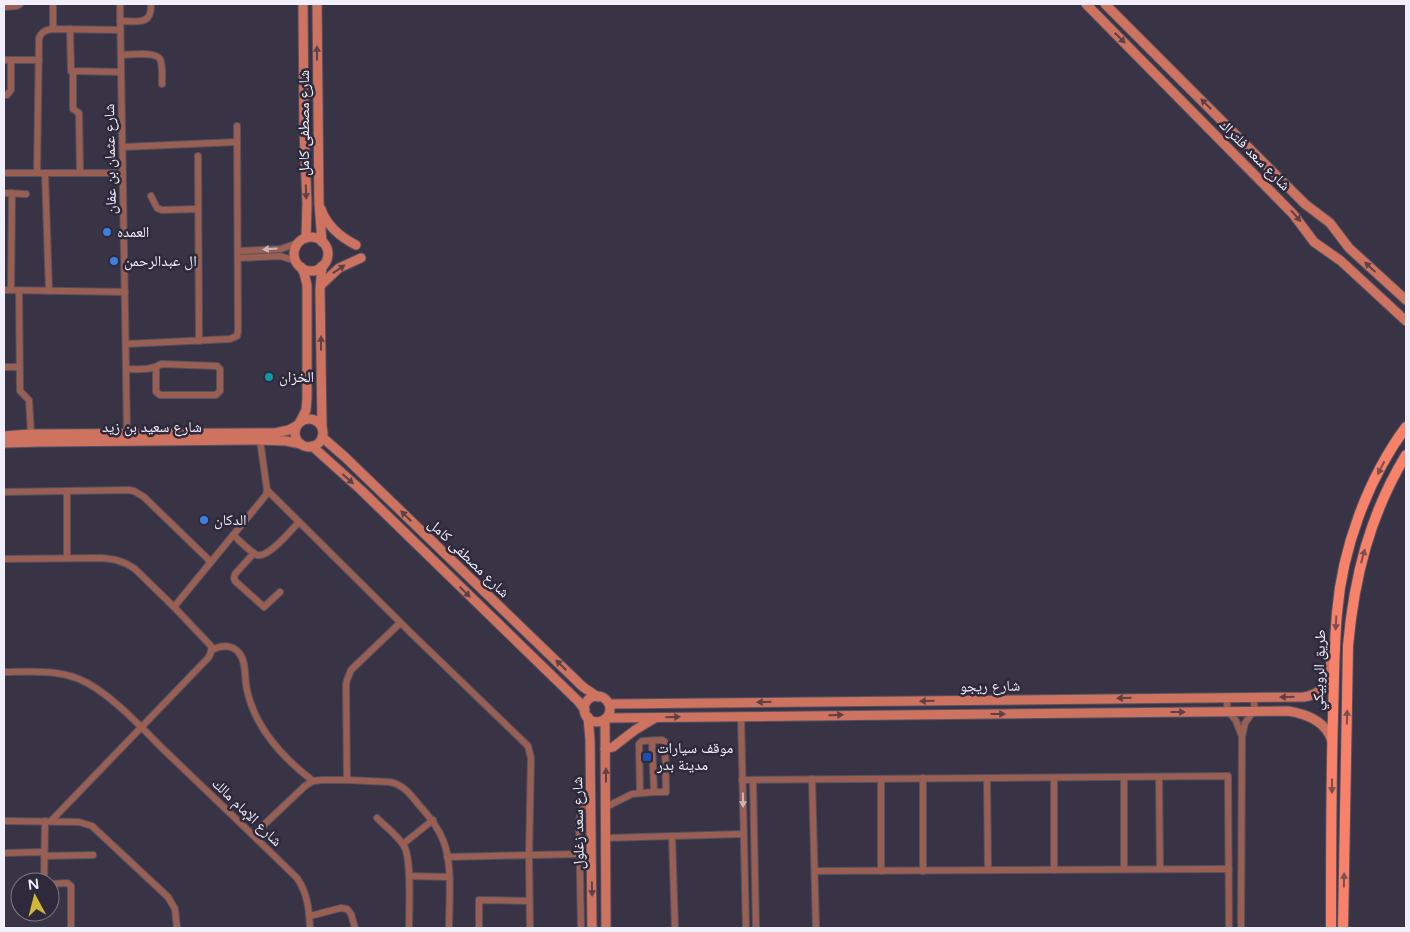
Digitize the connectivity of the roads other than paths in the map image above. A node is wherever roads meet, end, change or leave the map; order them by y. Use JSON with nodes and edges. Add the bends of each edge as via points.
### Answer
{"nodes":[{"id":1,"x":20,"y":4,"type":"edge"},
{"id":2,"x":52,"y":4,"type":"edge"},
{"id":3,"x":120,"y":4,"type":"edge"},
{"id":4,"x":151,"y":4,"type":"edge"},
{"id":5,"x":303,"y":4,"type":"edge"},
{"id":6,"x":317,"y":4,"type":"edge"},
{"id":7,"x":1090,"y":5,"type":"edge"},
{"id":8,"x":1108,"y":6,"type":"edge"},
{"id":9,"x":4,"y":7,"type":"edge"},
{"id":10,"x":1101,"y":19,"type":"junction"},
{"id":11,"x":120,"y":21,"type":"junction"},
{"id":12,"x":53,"y":28,"type":"junction"},
{"id":13,"x":70,"y":29,"type":"junction"},
{"id":14,"x":120,"y":30,"type":"junction"},
{"id":15,"x":121,"y":55,"type":"junction"},
{"id":16,"x":7,"y":60,"type":"edge"},
{"id":17,"x":39,"y":60,"type":"junction"},
{"id":18,"x":73,"y":72,"type":"junction"},
{"id":19,"x":121,"y":72,"type":"junction"},
{"id":20,"x":162,"y":84,"type":"dead end"},
{"id":21,"x":4,"y":95,"type":"edge"},
{"id":22,"x":237,"y":126,"type":"dead end"},
{"id":23,"x":237,"y":142,"type":"junction"},
{"id":24,"x":123,"y":147,"type":"junction"},
{"id":25,"x":198,"y":156,"type":"dead end"},
{"id":26,"x":4,"y":173,"type":"edge"},
{"id":27,"x":37,"y":173,"type":"junction"},
{"id":28,"x":45,"y":173,"type":"junction"},
{"id":29,"x":80,"y":173,"type":"junction"},
{"id":30,"x":123,"y":173,"type":"junction"},
{"id":31,"x":4,"y":193,"type":"edge"},
{"id":32,"x":12,"y":193,"type":"junction"},
{"id":33,"x":26,"y":194,"type":"dead end"},
{"id":34,"x":151,"y":196,"type":"dead end"},
{"id":35,"x":318,"y":203,"type":"junction"},
{"id":36,"x":198,"y":209,"type":"junction"},
{"id":37,"x":307,"y":213,"type":"junction"},
{"id":38,"x":319,"y":213,"type":"junction"},
{"id":39,"x":303,"y":240,"type":"junction"},
{"id":40,"x":322,"y":242,"type":"junction"},
{"id":41,"x":356,"y":245,"type":"dead end"},
{"id":42,"x":238,"y":254,"type":"junction"},
{"id":43,"x":361,"y":258,"type":"dead end"},
{"id":44,"x":298,"y":264,"type":"junction"},
{"id":45,"x":322,"y":266,"type":"junction"},
{"id":46,"x":321,"y":287,"type":"junction"},
{"id":47,"x":7,"y":290,"type":"edge"},
{"id":48,"x":19,"y":290,"type":"junction"},
{"id":49,"x":307,"y":290,"type":"junction"},
{"id":50,"x":49,"y":291,"type":"junction"},
{"id":51,"x":125,"y":292,"type":"junction"},
{"id":52,"x":1406,"y":300,"type":"edge"},
{"id":53,"x":1406,"y":321,"type":"edge"},
{"id":54,"x":200,"y":341,"type":"junction"},
{"id":55,"x":126,"y":344,"type":"junction"},
{"id":56,"x":4,"y":367,"type":"edge"},
{"id":57,"x":19,"y":367,"type":"junction"},
{"id":58,"x":156,"y":367,"type":"junction"},
{"id":59,"x":126,"y":369,"type":"junction"},
{"id":60,"x":307,"y":403,"type":"junction"},
{"id":61,"x":321,"y":403,"type":"junction"},
{"id":62,"x":298,"y":424,"type":"junction"},
{"id":63,"x":322,"y":427,"type":"junction"},
{"id":64,"x":1406,"y":427,"type":"edge"},
{"id":65,"x":31,"y":434,"type":"junction"},
{"id":66,"x":127,"y":434,"type":"junction"},
{"id":67,"x":4,"y":436,"type":"edge"},
{"id":68,"x":281,"y":436,"type":"junction"},
{"id":69,"x":322,"y":437,"type":"junction"},
{"id":70,"x":260,"y":440,"type":"junction"},
{"id":71,"x":4,"y":444,"type":"edge"},
{"id":72,"x":301,"y":444,"type":"junction"},
{"id":73,"x":312,"y":446,"type":"junction"},
{"id":74,"x":1406,"y":455,"type":"edge"},
{"id":75,"x":267,"y":490,"type":"junction"},
{"id":76,"x":67,"y":491,"type":"junction"},
{"id":77,"x":4,"y":492,"type":"edge"},
{"id":78,"x":299,"y":522,"type":"junction"},
{"id":79,"x":233,"y":535,"type":"junction"},
{"id":80,"x":254,"y":553,"type":"junction"},
{"id":81,"x":67,"y":558,"type":"junction"},
{"id":82,"x":4,"y":559,"type":"edge"},
{"id":83,"x":211,"y":562,"type":"junction"},
{"id":84,"x":280,"y":592,"type":"dead end"},
{"id":85,"x":174,"y":607,"type":"junction"},
{"id":86,"x":400,"y":623,"type":"junction"},
{"id":87,"x":1335,"y":644,"type":"junction"},
{"id":88,"x":212,"y":650,"type":"junction"},
{"id":89,"x":4,"y":672,"type":"edge"},
{"id":90,"x":580,"y":684,"type":"junction"},
{"id":91,"x":569,"y":692,"type":"junction"},
{"id":92,"x":598,"y":697,"type":"junction"},
{"id":93,"x":1227,"y":697,"type":"junction"},
{"id":94,"x":1253,"y":697,"type":"junction"},
{"id":95,"x":899,"y":701,"type":"junction"},
{"id":96,"x":609,"y":704,"type":"junction"},
{"id":97,"x":633,"y":704,"type":"junction"},
{"id":98,"x":1229,"y":712,"type":"junction"},
{"id":99,"x":1255,"y":712,"type":"junction"},
{"id":100,"x":586,"y":714,"type":"junction"},
{"id":101,"x":899,"y":715,"type":"junction"},
{"id":102,"x":741,"y":716,"type":"junction"},
{"id":103,"x":634,"y":717,"type":"junction"},
{"id":104,"x":656,"y":717,"type":"junction"},
{"id":105,"x":606,"y":718,"type":"junction"},
{"id":106,"x":141,"y":727,"type":"junction"},
{"id":107,"x":1242,"y":737,"type":"junction"},
{"id":108,"x":652,"y":741,"type":"junction"},
{"id":109,"x":1332,"y":742,"type":"junction"},
{"id":110,"x":605,"y":749,"type":"junction"},
{"id":111,"x":1124,"y":777,"type":"junction"},
{"id":112,"x":1159,"y":777,"type":"junction"},
{"id":113,"x":923,"y":778,"type":"junction"},
{"id":114,"x":987,"y":778,"type":"junction"},
{"id":115,"x":1054,"y":778,"type":"junction"},
{"id":116,"x":812,"y":779,"type":"junction"},
{"id":117,"x":881,"y":779,"type":"junction"},
{"id":118,"x":347,"y":780,"type":"junction"},
{"id":119,"x":742,"y":780,"type":"junction"},
{"id":120,"x":753,"y":780,"type":"junction"},
{"id":121,"x":313,"y":781,"type":"junction"},
{"id":122,"x":640,"y":792,"type":"junction"},
{"id":123,"x":654,"y":792,"type":"junction"},
{"id":124,"x":591,"y":794,"type":"junction"},
{"id":125,"x":606,"y":808,"type":"junction"},
{"id":126,"x":377,"y":818,"type":"dead end"},
{"id":127,"x":4,"y":820,"type":"edge"},
{"id":128,"x":432,"y":820,"type":"junction"},
{"id":129,"x":48,"y":821,"type":"junction"},
{"id":130,"x":743,"y":834,"type":"junction"},
{"id":131,"x":253,"y":835,"type":"junction"},
{"id":132,"x":672,"y":836,"type":"junction"},
{"id":133,"x":606,"y":838,"type":"junction"},
{"id":134,"x":403,"y":844,"type":"junction"},
{"id":135,"x":4,"y":853,"type":"edge"},
{"id":136,"x":44,"y":854,"type":"junction"},
{"id":137,"x":580,"y":854,"type":"junction"},
{"id":138,"x":93,"y":855,"type":"dead end"},
{"id":139,"x":529,"y":856,"type":"junction"},
{"id":140,"x":448,"y":857,"type":"junction"},
{"id":141,"x":1124,"y":869,"type":"junction"},
{"id":142,"x":1160,"y":869,"type":"junction"},
{"id":143,"x":1229,"y":869,"type":"junction"},
{"id":144,"x":988,"y":870,"type":"junction"},
{"id":145,"x":1054,"y":870,"type":"junction"},
{"id":146,"x":815,"y":871,"type":"junction"},
{"id":147,"x":881,"y":871,"type":"junction"},
{"id":148,"x":923,"y":871,"type":"junction"},
{"id":149,"x":44,"y":872,"type":"edge"},
{"id":150,"x":755,"y":875,"type":"junction"},
{"id":151,"x":409,"y":876,"type":"junction"},
{"id":152,"x":745,"y":876,"type":"junction"},
{"id":153,"x":449,"y":877,"type":"junction"},
{"id":154,"x":60,"y":883,"type":"edge"},
{"id":155,"x":529,"y":901,"type":"junction"},
{"id":156,"x":310,"y":916,"type":"junction"},
{"id":157,"x":71,"y":928,"type":"edge"},
{"id":158,"x":177,"y":928,"type":"edge"},
{"id":159,"x":310,"y":928,"type":"edge"},
{"id":160,"x":355,"y":928,"type":"edge"},
{"id":161,"x":409,"y":928,"type":"edge"},
{"id":162,"x":449,"y":928,"type":"edge"},
{"id":163,"x":479,"y":928,"type":"edge"},
{"id":164,"x":530,"y":928,"type":"edge"},
{"id":165,"x":581,"y":928,"type":"edge"},
{"id":166,"x":592,"y":928,"type":"edge"},
{"id":167,"x":606,"y":928,"type":"edge"},
{"id":168,"x":675,"y":928,"type":"edge"},
{"id":169,"x":746,"y":928,"type":"edge"},
{"id":170,"x":756,"y":928,"type":"edge"},
{"id":171,"x":816,"y":928,"type":"edge"},
{"id":172,"x":1229,"y":928,"type":"edge"},
{"id":173,"x":1241,"y":928,"type":"edge"},
{"id":174,"x":1331,"y":928,"type":"edge"},
{"id":175,"x":1343,"y":928,"type":"edge"}],
"edges":[{"from":1,"to":9,"type":"street"},
{"from":2,"to":12,"type":"street"},
{"from":3,"to":11,"type":"street","name":"شارع عثمان بن عفان"},
{"from":4,"to":11,"type":"street","via":[[151,14],[146,20]]},
{"from":5,"to":37,"type":"street","name":"شارع مصطفى كامل","one_way":true},
{"from":35,"to":6,"type":"street","name":"شارع مصطفى كامل","one_way":true},
{"from":7,"to":10,"type":"street","name":"شارع سعد فلتراك"},
{"from":8,"to":10,"type":"street"},
{"from":52,"to":8,"type":"street","name":"شارع سعد فلتراك","one_way":true,"via":[[1349,248],[1330,223],[1305,204]]},
{"from":10,"to":53,"type":"street","name":"شارع سعد فلتراك","one_way":true,"via":[[1293,214],[1314,242],[1341,261]]},
{"from":11,"to":14,"type":"street","name":"شارع عثمان بن عفان"},
{"from":12,"to":13,"type":"street"},
{"from":12,"to":17,"type":"street","via":[[41,33]]},
{"from":13,"to":14,"type":"street"},
{"from":13,"to":18,"type":"street","via":[[70,69]]},
{"from":14,"to":15,"type":"street","name":"شارع عثمان بن عفان"},
{"from":15,"to":19,"type":"street","name":"شارع عثمان بن عفان"},
{"from":15,"to":20,"type":"street","via":[[154,54],[159,57]]},
{"from":16,"to":17,"type":"street"},
{"from":16,"to":21,"type":"street","via":[[11,90]]},
{"from":17,"to":27,"type":"street"},
{"from":18,"to":19,"type":"street"},
{"from":18,"to":29,"type":"street","via":[[73,109],[79,113]]},
{"from":19,"to":24,"type":"street","name":"شارع عثمان بن عفان"},
{"from":22,"to":23,"type":"street"},
{"from":23,"to":24,"type":"street"},
{"from":23,"to":42,"type":"street"},
{"from":24,"to":30,"type":"street","name":"شارع عثمان بن عفان"},
{"from":25,"to":36,"type":"street"},
{"from":26,"to":27,"type":"street"},
{"from":27,"to":28,"type":"street"},
{"from":28,"to":29,"type":"street"},
{"from":28,"to":50,"type":"street"},
{"from":29,"to":30,"type":"street"},
{"from":30,"to":51,"type":"street","name":"شارع عثمان بن عفان"},
{"from":31,"to":32,"type":"street"},
{"from":32,"to":33,"type":"street"},
{"from":32,"to":47,"type":"street"},
{"from":34,"to":36,"type":"street","via":[[157,208],[162,210]]},
{"from":35,"to":38,"type":"street","name":"شارع مصطفى كامل"},
{"from":35,"to":41,"type":"street","via":[[332,228]]},
{"from":36,"to":54,"type":"street"},
{"from":37,"to":38,"type":"street","via":[[313,218]]},
{"from":37,"to":39,"type":"street","name":"شارع مصطفى كامل"},
{"from":38,"to":40,"type":"street","name":"شارع مصطفى كامل"},
{"from":39,"to":40,"type":"street","via":[[313,237]]},
{"from":39,"to":42,"type":"street","one_way":true,"via":[[281,249]]},
{"from":39,"to":44,"type":"street","via":[[294,253]]},
{"from":40,"to":45,"type":"street","via":[[328,256]]},
{"from":42,"to":44,"type":"street","via":[[280,256]]},
{"from":42,"to":54,"type":"street","via":[[238,334],[230,339]]},
{"from":46,"to":43,"type":"street","one_way":true,"via":[[339,268]]},
{"from":44,"to":45,"type":"street","via":[[314,270]]},
{"from":44,"to":49,"type":"street","via":[[306,279]]},
{"from":45,"to":46,"type":"street"},
{"from":46,"to":49,"type":"street"},
{"from":61,"to":46,"type":"street","one_way":true},
{"from":47,"to":48,"type":"street"},
{"from":48,"to":50,"type":"street"},
{"from":48,"to":57,"type":"street"},
{"from":49,"to":60,"type":"street"},
{"from":50,"to":51,"type":"street"},
{"from":51,"to":55,"type":"street","name":"شارع عثمان بن عفان"},
{"from":54,"to":55,"type":"street"},
{"from":55,"to":59,"type":"street","name":"شارع عثمان بن عفان"},
{"from":56,"to":57,"type":"street"},
{"from":57,"to":65,"type":"street","via":[[20,391],[30,404]]},
{"from":58,"to":58,"type":"street","via":[[161,364],[218,366],[220,392],[216,396],[160,395],[156,392]]},
{"from":58,"to":59,"type":"street"},
{"from":59,"to":66,"type":"street","name":"شارع عثمان بن عفان"},
{"from":60,"to":61,"type":"street"},
{"from":60,"to":62,"type":"street"},
{"from":61,"to":63,"type":"street"},
{"from":62,"to":63,"type":"street","via":[[309,419]]},
{"from":62,"to":68,"type":"street","name":"شارع سعيد بن زيد"},
{"from":62,"to":72,"type":"street","via":[[295,436]]},
{"from":63,"to":69,"type":"street"},
{"from":64,"to":87,"type":"main road","name":"طريق الروبيكي","one_way":true,"via":[[1386,458],[1359,517],[1341,580]]},
{"from":65,"to":66,"type":"street","name":"شارع سعيد بن زيد"},
{"from":65,"to":67,"type":"street","name":"شارع سعيد بن زيد"},
{"from":66,"to":68,"type":"street","name":"شارع سعيد بن زيد"},
{"from":68,"to":70,"type":"street","name":"شارع سعيد بن زيد"},
{"from":68,"to":72,"type":"street","name":"شارع سعيد بن زيد"},
{"from":69,"to":73,"type":"street"},
{"from":90,"to":69,"type":"street","name":"شارع مصطفى كامل","one_way":true},
{"from":70,"to":71,"type":"street","name":"شارع سعيد بن زيد"},
{"from":70,"to":75,"type":"street"},
{"from":72,"to":73,"type":"street"},
{"from":73,"to":91,"type":"street","name":"شارع مصطفى كامل","one_way":true},
{"from":175,"to":74,"type":"main road","name":"طريق الروبيكي","one_way":true,"via":[[1351,614],[1361,560],[1373,523]]},
{"from":75,"to":78,"type":"street"},
{"from":75,"to":79,"type":"street"},
{"from":76,"to":77,"type":"street"},
{"from":76,"to":81,"type":"street"},
{"from":76,"to":83,"type":"street","via":[[129,490],[139,494]]},
{"from":78,"to":80,"type":"street","via":[[268,553]]},
{"from":78,"to":86,"type":"street"},
{"from":79,"to":80,"type":"street"},
{"from":79,"to":83,"type":"street"},
{"from":80,"to":84,"type":"street","via":[[235,574],[235,581],[264,607]]},
{"from":81,"to":82,"type":"street"},
{"from":81,"to":85,"type":"street","via":[[112,558],[127,563]]},
{"from":83,"to":85,"type":"street"},
{"from":85,"to":88,"type":"street"},
{"from":86,"to":118,"type":"street","via":[[351,670],[347,680]]},
{"from":86,"to":139,"type":"street","via":[[529,748]]},
{"from":87,"to":94,"type":"street","name":"شارع ريجو","one_way":true,"via":[[1326,681],[1316,694]]},
{"from":87,"to":109,"type":"main road","name":"طريق الروبيكي"},
{"from":88,"to":106,"type":"street","via":[[211,655]]},
{"from":88,"to":121,"type":"street","via":[[226,646],[240,654],[244,661],[247,691],[261,723],[288,760]]},
{"from":89,"to":106,"type":"street","name":"شارع الإمام مالك","via":[[52,672],[78,678],[101,691]]},
{"from":90,"to":91,"type":"street"},
{"from":90,"to":92,"type":"street","name":"شارع مصطفى كامل"},
{"from":91,"to":100,"type":"street","name":"شارع مصطفى كامل"},
{"from":92,"to":96,"type":"street"},
{"from":92,"to":100,"type":"street","via":[[587,702]]},
{"from":93,"to":94,"type":"street","name":"شارع ريجو"},
{"from":93,"to":95,"type":"street","name":"شارع ريجو","one_way":true},
{"from":93,"to":98,"type":"street"},
{"from":94,"to":99,"type":"street"},
{"from":95,"to":97,"type":"street","name":"شارع ريجو","one_way":true},
{"from":95,"to":101,"type":"street"},
{"from":96,"to":97,"type":"street","name":"شارع ريجو"},
{"from":96,"to":105,"type":"street"},
{"from":97,"to":103,"type":"street"},
{"from":98,"to":99,"type":"street","name":"شارع ريجو"},
{"from":101,"to":98,"type":"street","name":"شارع ريجو","one_way":true},
{"from":98,"to":107,"type":"street"},
{"from":99,"to":107,"type":"street","via":[[1245,723]]},
{"from":99,"to":109,"type":"street","name":"شارع ريجو","via":[[1288,711],[1311,717],[1329,733]]},
{"from":100,"to":105,"type":"street","via":[[596,722]]},
{"from":100,"to":124,"type":"street","name":"شارع سعد زغلول"},
{"from":102,"to":101,"type":"street","name":"شارع ريجو","one_way":true},
{"from":104,"to":102,"type":"street","name":"شارع ريجو","one_way":true},
{"from":102,"to":119,"type":"street"},
{"from":103,"to":104,"type":"street","name":"شارع ريجو"},
{"from":103,"to":105,"type":"street","name":"شارع ريجو"},
{"from":104,"to":110,"type":"street","via":[[613,748]]},
{"from":105,"to":110,"type":"street","name":"شارع سعد زغلول"},
{"from":106,"to":129,"type":"street"},
{"from":106,"to":131,"type":"street","name":"شارع الإمام مالك"},
{"from":107,"to":173,"type":"street"},
{"from":108,"to":122,"type":"street","via":[[639,744]]},
{"from":108,"to":123,"type":"street"},
{"from":108,"to":123,"type":"street","via":[[664,742],[666,792]]},
{"from":109,"to":174,"type":"main road","name":"طريق الروبيكي","one_way":true},
{"from":125,"to":110,"type":"street","name":"شارع سعد زغلول","one_way":true},
{"from":111,"to":112,"type":"street"},
{"from":111,"to":115,"type":"street"},
{"from":111,"to":141,"type":"street"},
{"from":112,"to":142,"type":"street"},
{"from":112,"to":143,"type":"street","via":[[1228,776]]},
{"from":113,"to":114,"type":"street"},
{"from":113,"to":117,"type":"street"},
{"from":113,"to":148,"type":"street"},
{"from":114,"to":115,"type":"street"},
{"from":114,"to":144,"type":"street"},
{"from":115,"to":145,"type":"street"},
{"from":116,"to":117,"type":"street"},
{"from":116,"to":120,"type":"street"},
{"from":116,"to":146,"type":"street"},
{"from":117,"to":147,"type":"street"},
{"from":118,"to":121,"type":"street"},
{"from":118,"to":128,"type":"street","via":[[396,783]]},
{"from":119,"to":120,"type":"street"},
{"from":119,"to":130,"type":"street","one_way":true},
{"from":120,"to":150,"type":"street"},
{"from":121,"to":131,"type":"street"},
{"from":122,"to":123,"type":"street"},
{"from":122,"to":125,"type":"street"},
{"from":124,"to":137,"type":"street","via":[[580,815]]},
{"from":124,"to":166,"type":"street","name":"شارع سعد زغلول","one_way":true},
{"from":125,"to":133,"type":"street","name":"شارع سعد زغلول"},
{"from":126,"to":134,"type":"street"},
{"from":127,"to":129,"type":"street"},
{"from":128,"to":134,"type":"street"},
{"from":128,"to":140,"type":"street","via":[[444,841]]},
{"from":129,"to":136,"type":"street"},
{"from":129,"to":158,"type":"street","via":[[79,822],[92,826],[168,897],[175,909]]},
{"from":130,"to":132,"type":"street"},
{"from":130,"to":152,"type":"street"},
{"from":131,"to":156,"type":"street","name":"شارع الإمام مالك","via":[[301,884]]},
{"from":132,"to":133,"type":"street"},
{"from":132,"to":168,"type":"street"},
{"from":133,"to":167,"type":"street","name":"شارع سعد زغلول"},
{"from":134,"to":151,"type":"street","via":[[408,855]]},
{"from":135,"to":136,"type":"street"},
{"from":136,"to":138,"type":"street"},
{"from":136,"to":149,"type":"street"},
{"from":137,"to":139,"type":"street"},
{"from":137,"to":165,"type":"street"},
{"from":139,"to":140,"type":"street"},
{"from":139,"to":155,"type":"street"},
{"from":140,"to":153,"type":"street"},
{"from":141,"to":142,"type":"street"},
{"from":141,"to":145,"type":"street"},
{"from":142,"to":143,"type":"street"},
{"from":143,"to":172,"type":"street"},
{"from":144,"to":145,"type":"street"},
{"from":144,"to":148,"type":"street"},
{"from":146,"to":147,"type":"street"},
{"from":146,"to":171,"type":"street"},
{"from":147,"to":148,"type":"street"},
{"from":150,"to":152,"type":"street"},
{"from":150,"to":170,"type":"street"},
{"from":151,"to":153,"type":"street"},
{"from":151,"to":161,"type":"street"},
{"from":152,"to":169,"type":"street"},
{"from":153,"to":162,"type":"street"},
{"from":154,"to":157,"type":"street","via":[[71,886]]},
{"from":155,"to":163,"type":"street","via":[[479,900]]},
{"from":155,"to":164,"type":"street"},
{"from":156,"to":159,"type":"street","name":"شارع الإمام مالك"},
{"from":156,"to":160,"type":"street","via":[[347,908]]}]}
